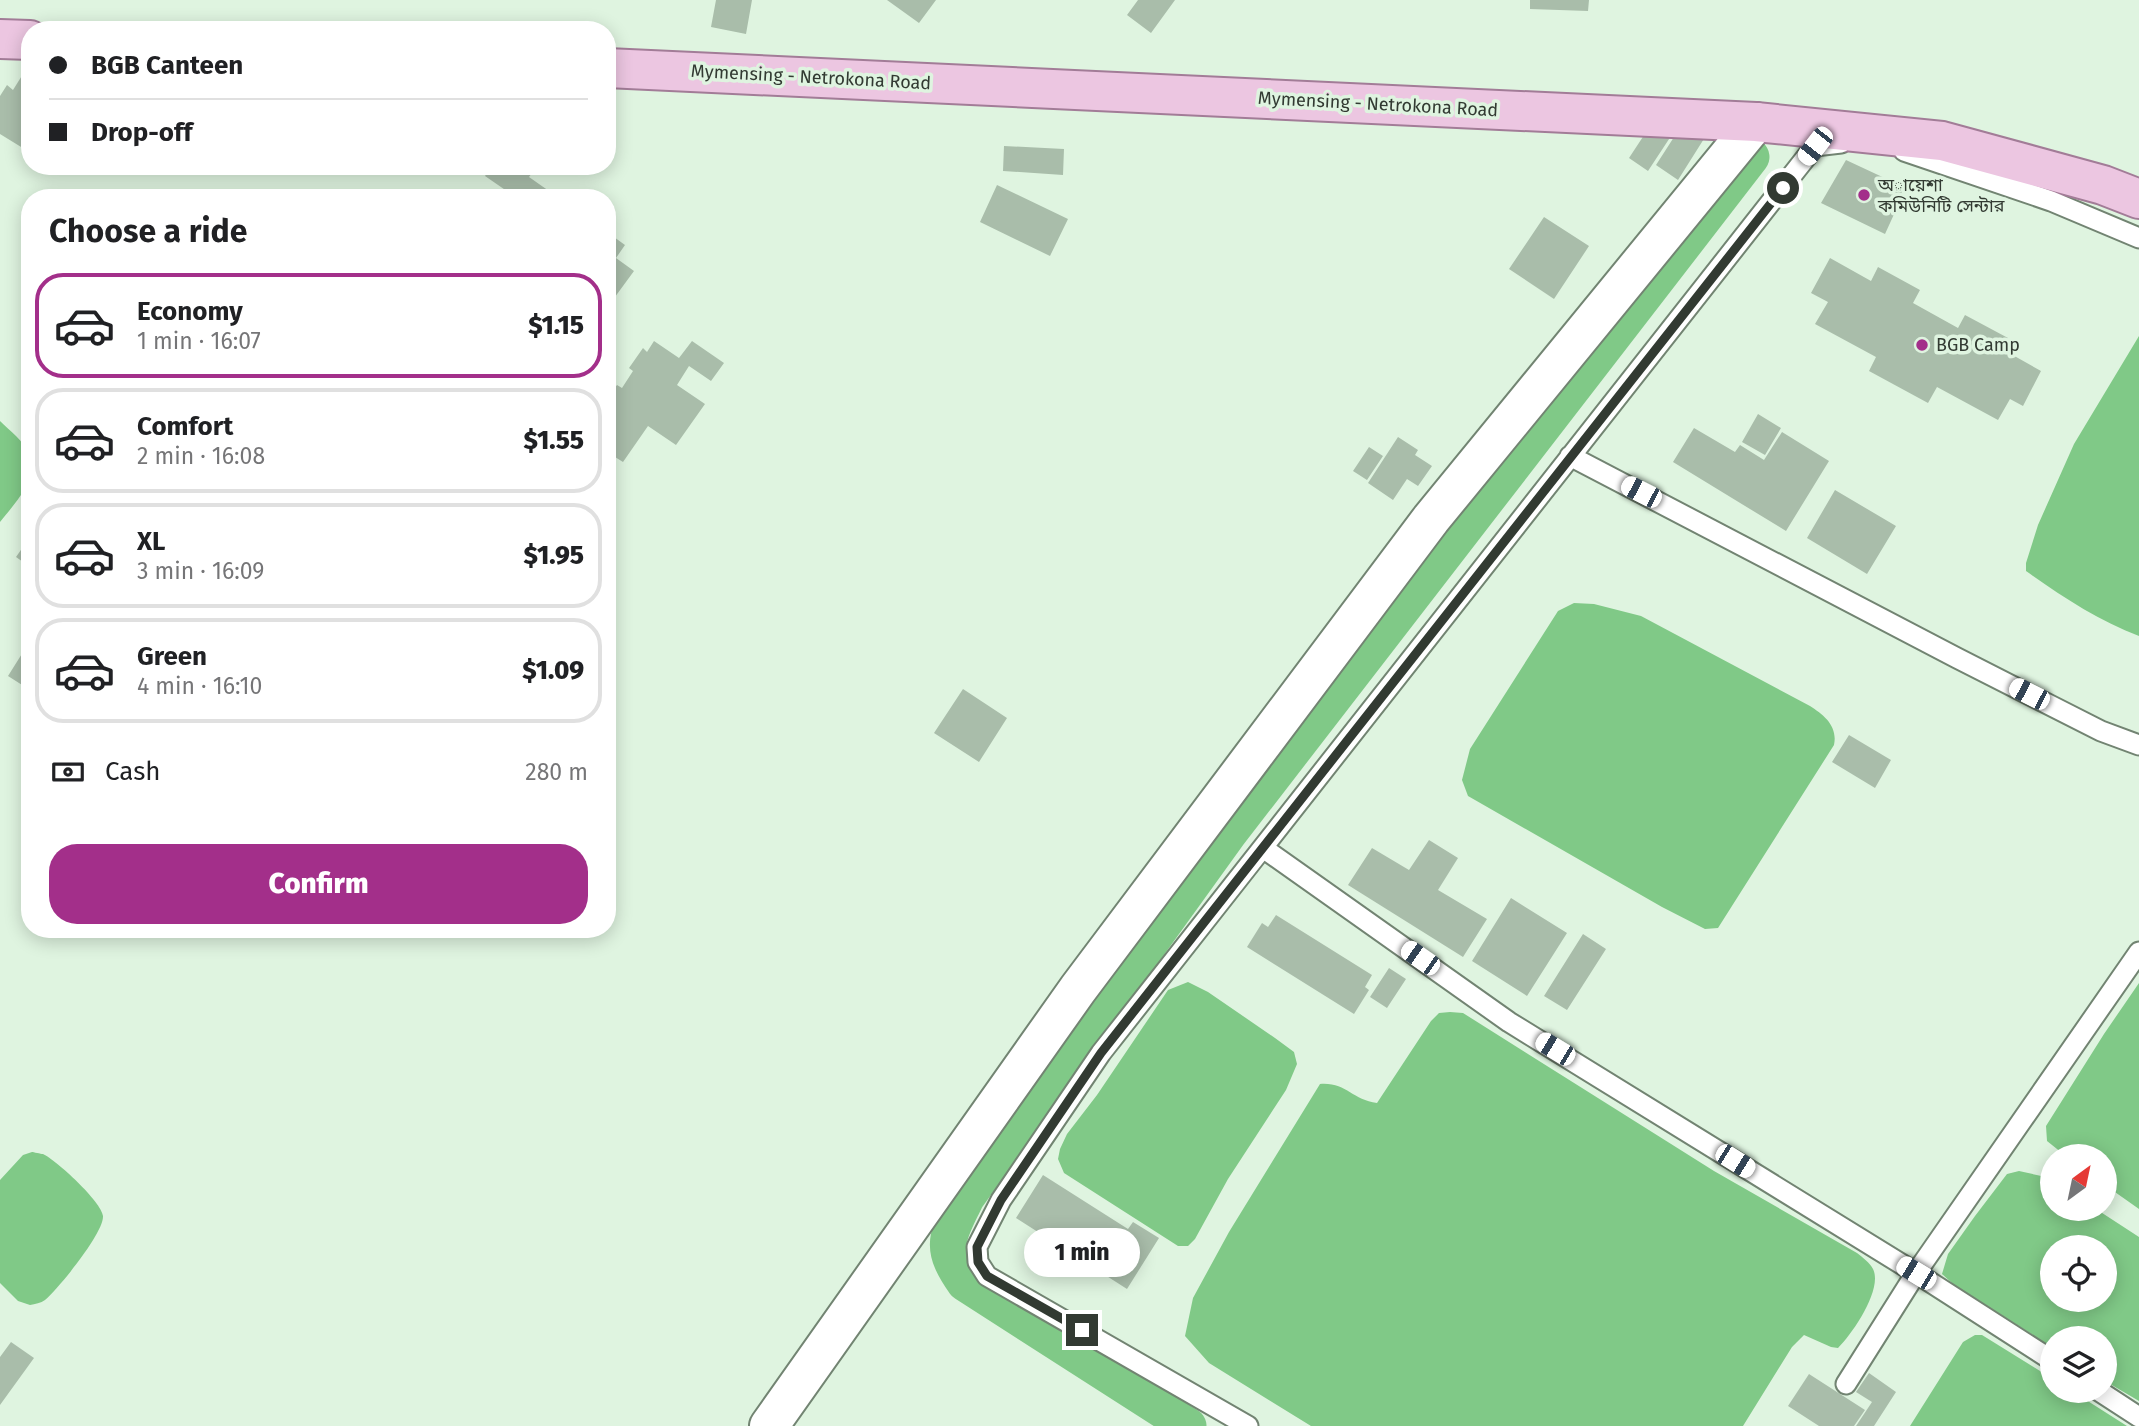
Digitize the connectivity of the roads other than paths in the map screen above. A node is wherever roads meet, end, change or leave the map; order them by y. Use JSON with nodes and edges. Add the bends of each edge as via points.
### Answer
{"nodes":[{"id":1,"x":0,"y":39,"type":"edge"},
{"id":2,"x":21,"y":40,"type":"edge"},
{"id":3,"x":616,"y":68,"type":"edge"},
{"id":4,"x":1756,"y":122,"type":"junction"},
{"id":5,"x":2139,"y":199,"type":"edge"},
{"id":6,"x":2139,"y":238,"type":"edge"},
{"id":7,"x":1570,"y":456,"type":"junction"},
{"id":8,"x":2139,"y":745,"type":"edge"},
{"id":9,"x":1263,"y":848,"type":"junction"},
{"id":10,"x":2139,"y":952,"type":"edge"},
{"id":11,"x":1916,"y":1273,"type":"junction"},
{"id":12,"x":2040,"y":1353,"type":"edge"},
{"id":13,"x":1846,"y":1384,"type":"dead end"},
{"id":14,"x":2117,"y":1403,"type":"edge"},
{"id":15,"x":2139,"y":1417,"type":"edge"},
{"id":16,"x":769,"y":1426,"type":"edge"},
{"id":17,"x":1248,"y":1426,"type":"edge"}],
"edges":[{"from":1,"to":2,"type":"main road"},
{"from":3,"to":4,"type":"main road","name":"Mymensing - Netrokona Road"},
{"from":4,"to":5,"type":"main road","name":"Mymensing - Netrokona Road","via":[[1942,141]]},
{"from":4,"to":16,"type":"street","via":[[1423,530],[1078,989]]},
{"from":6,"to":7,"type":"lane","via":[[2051,201],[1871,140],[1815,146]]},
{"from":7,"to":8,"type":"lane","via":[[1957,658],[2101,731]]},
{"from":7,"to":9,"type":"lane"},
{"from":9,"to":11,"type":"lane","via":[[1509,1022]]},
{"from":9,"to":17,"type":"lane","via":[[1101,1053],[1001,1200],[977,1247],[978,1262],[987,1276]]},
{"from":10,"to":11,"type":"lane"},
{"from":11,"to":12,"type":"lane"},
{"from":11,"to":13,"type":"lane"},
{"from":14,"to":15,"type":"lane"}]}
